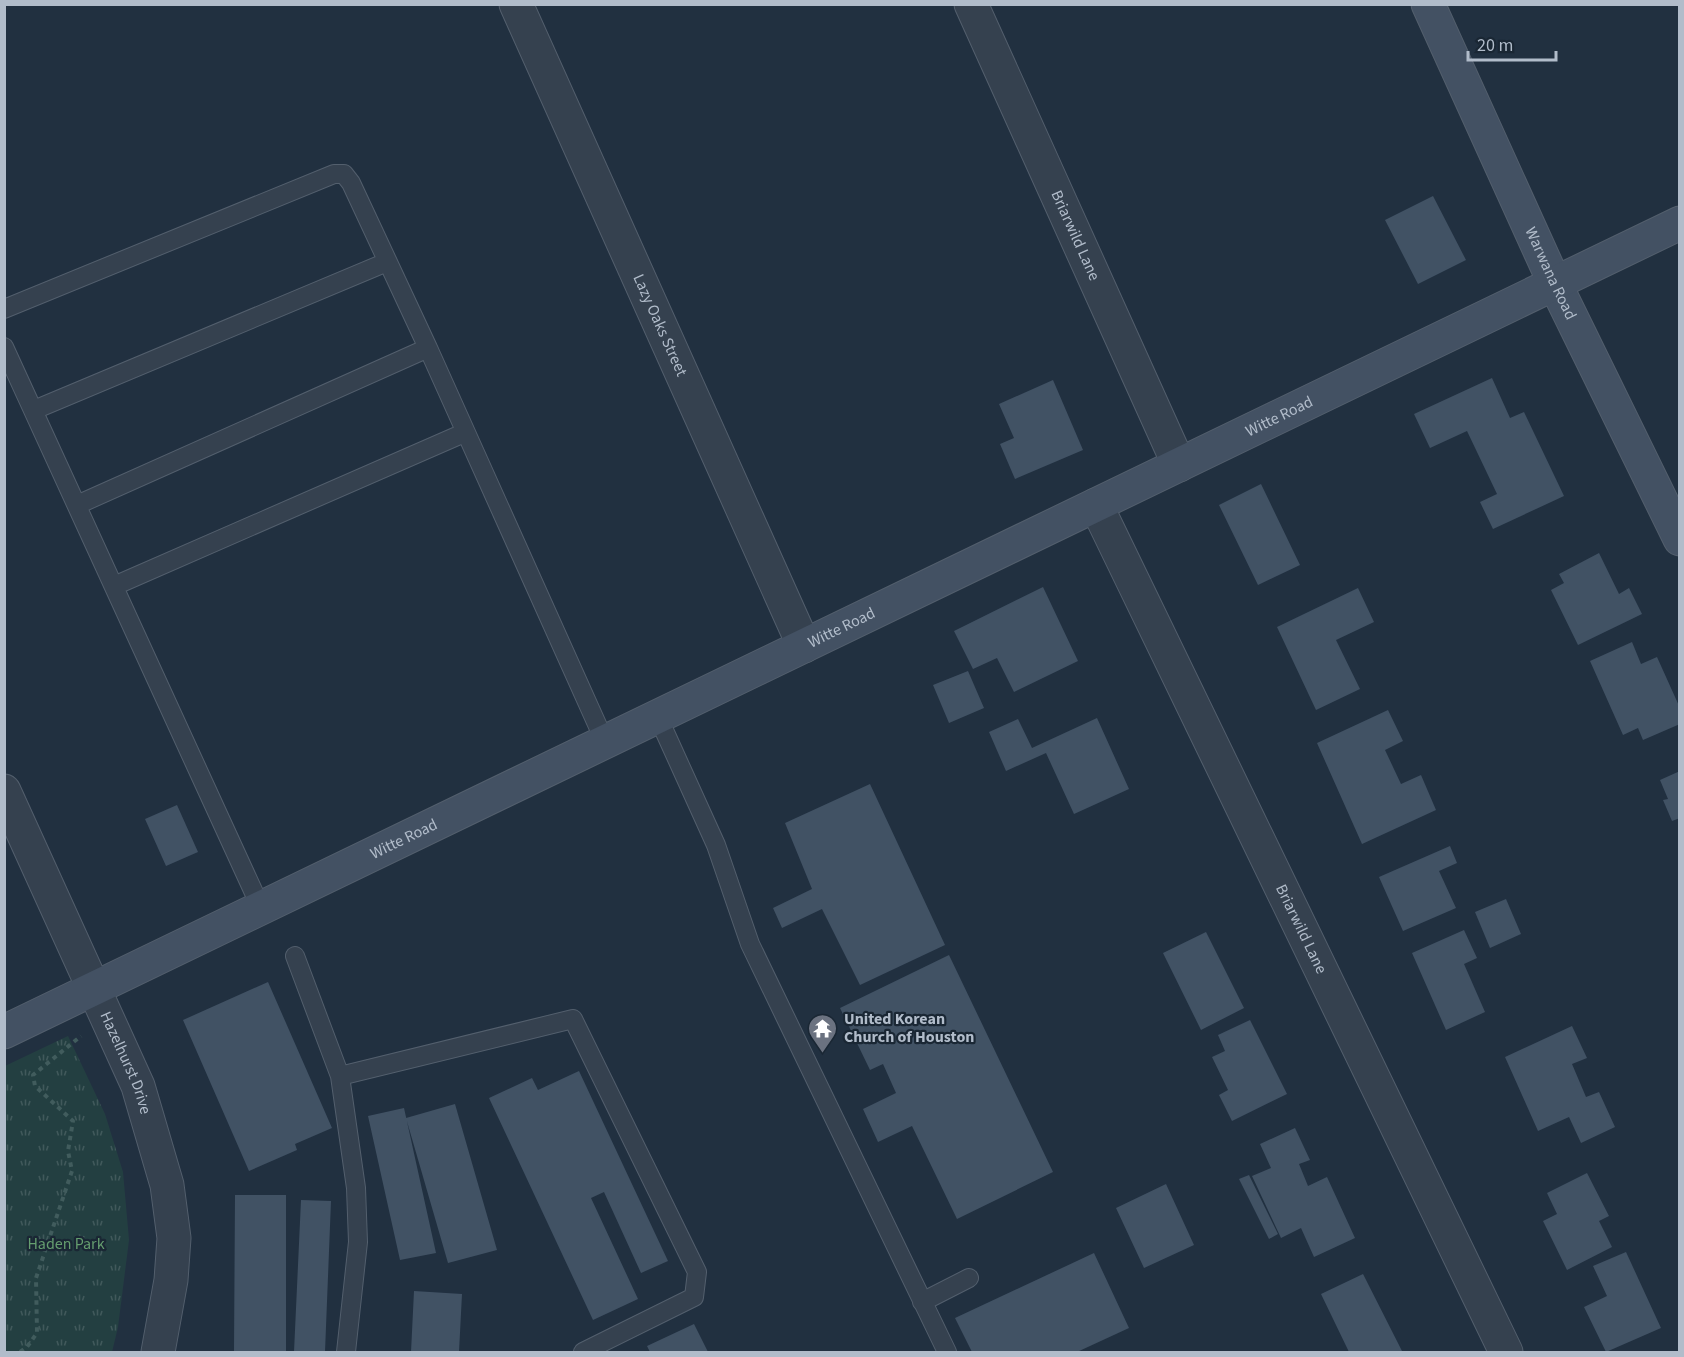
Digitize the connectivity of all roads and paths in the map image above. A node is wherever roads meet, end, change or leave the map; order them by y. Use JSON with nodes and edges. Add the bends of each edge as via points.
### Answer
{"nodes":[{"id":1,"x":516,"y":4,"type":"edge"},
{"id":2,"x":971,"y":4,"type":"edge"},
{"id":3,"x":1428,"y":4,"type":"edge"},
{"id":4,"x":1680,"y":223,"type":"edge"},
{"id":5,"x":387,"y":262,"type":"junction"},
{"id":6,"x":1555,"y":284,"type":"junction"},
{"id":7,"x":4,"y":309,"type":"edge"},
{"id":8,"x":4,"y":346,"type":"edge"},
{"id":9,"x":428,"y":348,"type":"junction"},
{"id":10,"x":34,"y":410,"type":"junction"},
{"id":11,"x":464,"y":433,"type":"junction"},
{"id":12,"x":1179,"y":465,"type":"junction"},
{"id":13,"x":77,"y":505,"type":"junction"},
{"id":14,"x":1096,"y":505,"type":"junction"},
{"id":15,"x":1680,"y":539,"type":"edge"},
{"id":16,"x":114,"y":586,"type":"junction"},
{"id":17,"x":804,"y":646,"type":"junction"},
{"id":18,"x":658,"y":717,"type":"junction"},
{"id":19,"x":605,"y":742,"type":"junction"},
{"id":20,"x":4,"y":791,"type":"edge"},
{"id":21,"x":261,"y":908,"type":"junction"},
{"id":22,"x":295,"y":956,"type":"dead end"},
{"id":23,"x":94,"y":989,"type":"junction"},
{"id":24,"x":4,"y":1032,"type":"edge"},
{"id":25,"x":83,"y":1034,"type":"dead end"},
{"id":26,"x":340,"y":1076,"type":"junction"},
{"id":27,"x":969,"y":1278,"type":"dead end"},
{"id":28,"x":922,"y":1302,"type":"junction"},
{"id":29,"x":20,"y":1353,"type":"edge"},
{"id":30,"x":158,"y":1353,"type":"edge"},
{"id":31,"x":346,"y":1353,"type":"edge"},
{"id":32,"x":583,"y":1353,"type":"edge"},
{"id":33,"x":947,"y":1353,"type":"edge"},
{"id":34,"x":1506,"y":1353,"type":"edge"}],
"edges":[{"from":1,"to":17,"type":"street","name":"Lazy Oaks Street"},
{"from":2,"to":12,"type":"street","name":"Briarwild Lane"},
{"from":3,"to":6,"type":"street","name":"Warwana Road"},
{"from":4,"to":6,"type":"street","name":"Witte Road"},
{"from":5,"to":7,"type":"lane","via":[[351,183],[344,174],[334,174]]},
{"from":5,"to":9,"type":"lane"},
{"from":5,"to":10,"type":"lane"},
{"from":6,"to":12,"type":"street","name":"Witte Road"},
{"from":6,"to":15,"type":"street","name":"Warwana Road"},
{"from":8,"to":10,"type":"lane"},
{"from":9,"to":11,"type":"lane"},
{"from":9,"to":13,"type":"lane"},
{"from":10,"to":13,"type":"lane"},
{"from":11,"to":16,"type":"lane"},
{"from":11,"to":19,"type":"lane"},
{"from":12,"to":14,"type":"street","name":"Witte Road"},
{"from":13,"to":16,"type":"lane"},
{"from":14,"to":17,"type":"street","name":"Witte Road"},
{"from":14,"to":34,"type":"street","name":"Briarwild Lane"},
{"from":16,"to":21,"type":"lane"},
{"from":17,"to":18,"type":"street","name":"Witte Road"},
{"from":18,"to":19,"type":"street","name":"Witte Road"},
{"from":18,"to":28,"type":"lane","via":[[716,845],[750,944]]},
{"from":19,"to":21,"type":"street","name":"Witte Road"},
{"from":20,"to":23,"type":"street","name":"Hazelhurst Drive"},
{"from":21,"to":23,"type":"street","name":"Witte Road"},
{"from":22,"to":26,"type":"lane"},
{"from":23,"to":24,"type":"street","name":"Witte Road"},
{"from":23,"to":30,"type":"street","name":"Hazelhurst Drive","via":[[138,1086],[167,1185],[174,1238]]},
{"from":25,"to":29,"type":"path","via":[[33,1075],[35,1086],[73,1120],[68,1150],[72,1171],[36,1278],[37,1333]]},
{"from":26,"to":31,"type":"lane","via":[[356,1188],[358,1242]]},
{"from":26,"to":32,"type":"lane","via":[[573,1018],[697,1272],[694,1297]]},
{"from":27,"to":28,"type":"lane"},
{"from":28,"to":33,"type":"lane"}]}
